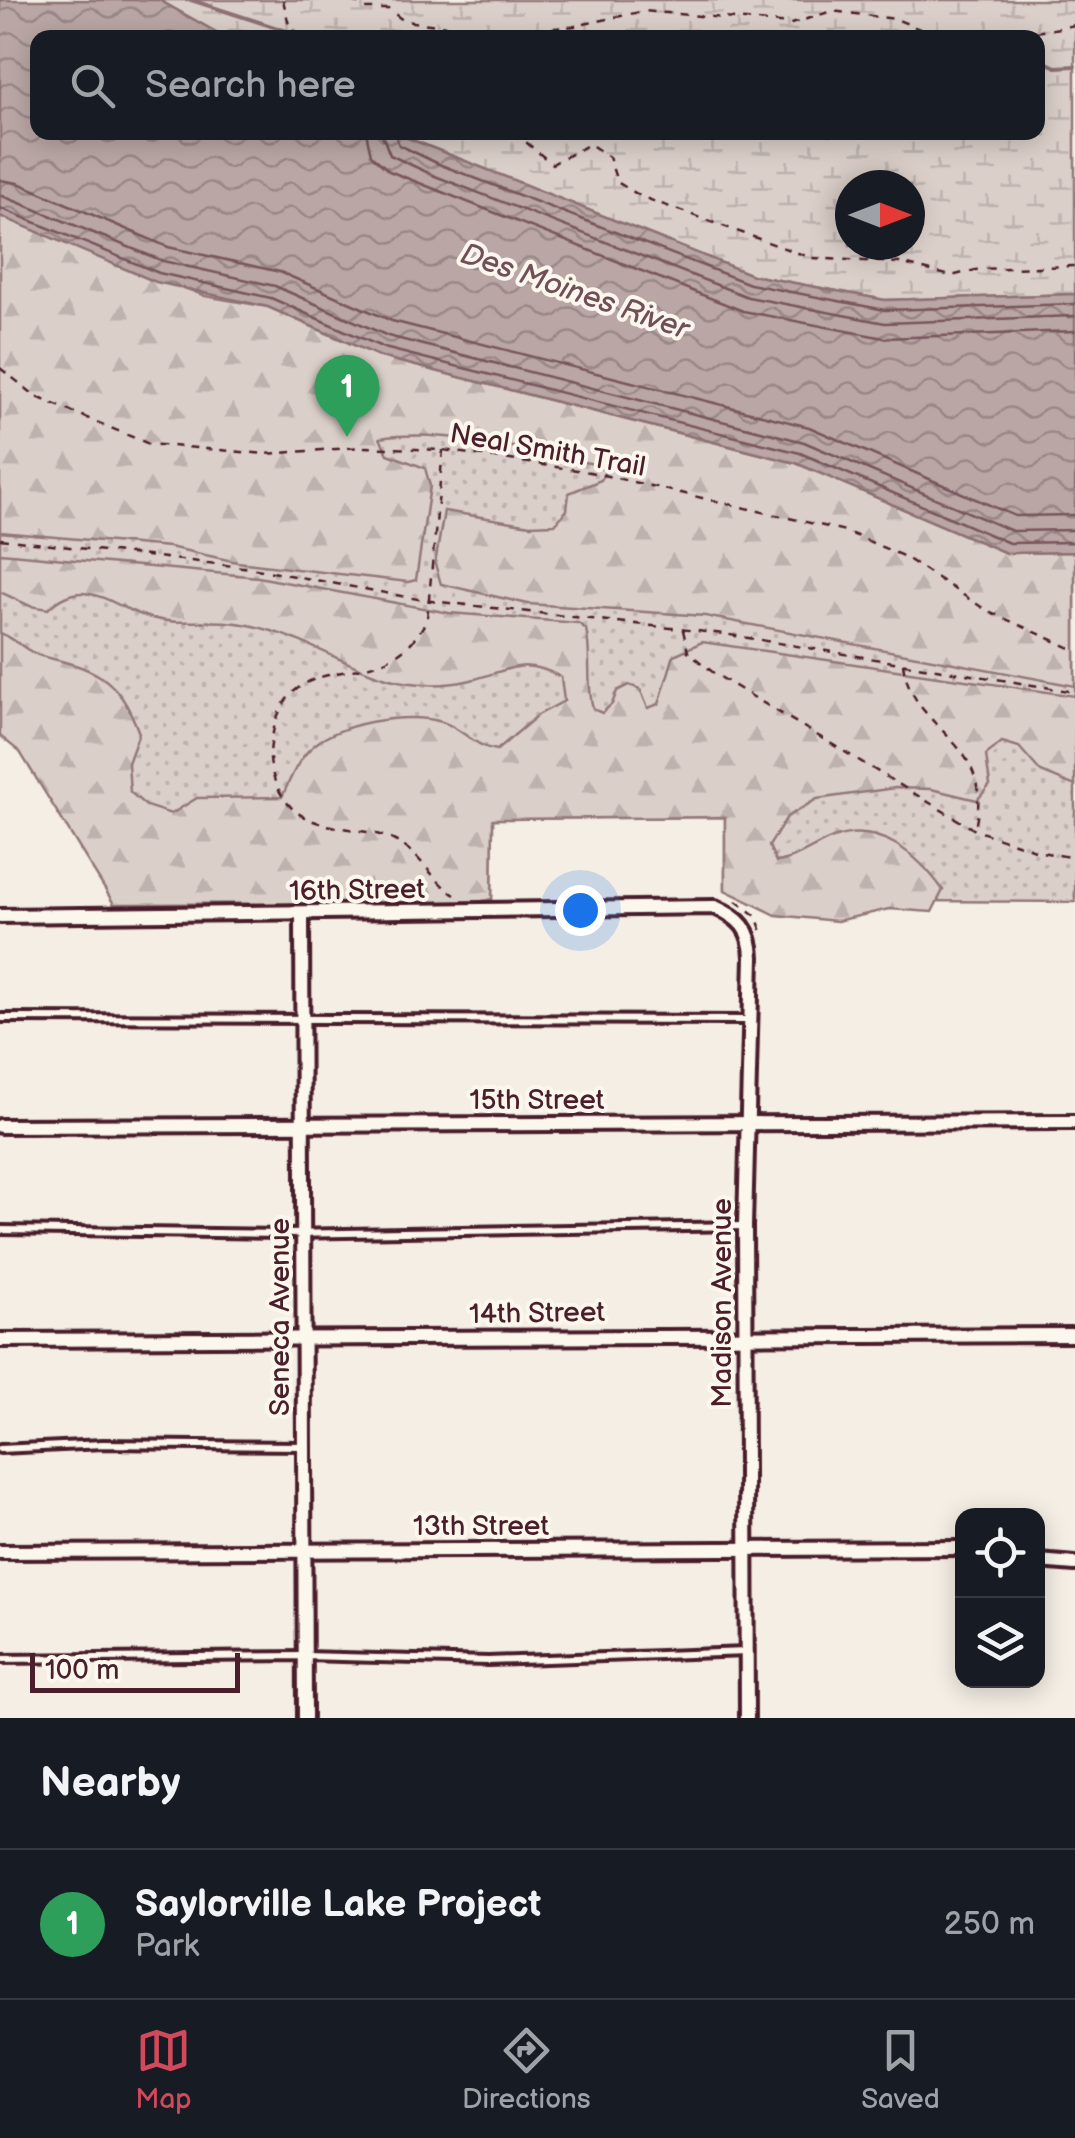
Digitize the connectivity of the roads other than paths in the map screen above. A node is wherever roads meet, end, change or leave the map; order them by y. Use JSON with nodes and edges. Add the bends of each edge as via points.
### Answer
{"nodes":[{"id":1,"x":715,"y":907,"type":"joint"},
{"id":2,"x":302,"y":915,"type":"junction"},
{"id":3,"x":0,"y":916,"type":"edge"},
{"id":4,"x":302,"y":1016,"type":"junction"},
{"id":5,"x":0,"y":1018,"type":"edge"},
{"id":6,"x":751,"y":1020,"type":"junction"},
{"id":7,"x":1075,"y":1122,"type":"edge"},
{"id":8,"x":747,"y":1123,"type":"junction"},
{"id":9,"x":303,"y":1125,"type":"junction"},
{"id":10,"x":0,"y":1126,"type":"edge"},
{"id":11,"x":745,"y":1226,"type":"junction"},
{"id":12,"x":0,"y":1230,"type":"edge"},
{"id":13,"x":304,"y":1232,"type":"junction"},
{"id":14,"x":746,"y":1335,"type":"junction"},
{"id":15,"x":1075,"y":1335,"type":"edge"},
{"id":16,"x":304,"y":1339,"type":"junction"},
{"id":17,"x":0,"y":1340,"type":"edge"},
{"id":18,"x":304,"y":1446,"type":"junction"},
{"id":19,"x":0,"y":1449,"type":"edge"},
{"id":20,"x":747,"y":1548,"type":"junction"},
{"id":21,"x":955,"y":1548,"type":"edge"},
{"id":22,"x":304,"y":1551,"type":"junction"},
{"id":23,"x":0,"y":1552,"type":"edge"},
{"id":24,"x":1045,"y":1562,"type":"edge"},
{"id":25,"x":1075,"y":1564,"type":"edge"},
{"id":26,"x":747,"y":1652,"type":"junction"},
{"id":27,"x":305,"y":1656,"type":"junction"},
{"id":28,"x":0,"y":1659,"type":"edge"},
{"id":29,"x":305,"y":1718,"type":"edge"},
{"id":30,"x":747,"y":1718,"type":"edge"}],
"edges":[{"from":1,"to":2,"type":"street","name":"16th Street"},
{"from":1,"to":6,"type":"street","name":"Madison Avenue","via":[[736,916],[752,943]]},
{"from":2,"to":3,"type":"street","name":"16th Street"},
{"from":2,"to":4,"type":"street","name":"Seneca Avenue"},
{"from":4,"to":5,"type":"lane"},
{"from":4,"to":6,"type":"lane","via":[[496,1023]]},
{"from":4,"to":9,"type":"street","name":"Seneca Avenue"},
{"from":6,"to":8,"type":"street","name":"Madison Avenue"},
{"from":7,"to":8,"type":"street","name":"15th Street"},
{"from":8,"to":9,"type":"street","name":"15th Street"},
{"from":8,"to":11,"type":"street","name":"Madison Avenue"},
{"from":9,"to":10,"type":"street","name":"15th Street"},
{"from":9,"to":13,"type":"street","name":"Seneca Avenue"},
{"from":11,"to":13,"type":"lane"},
{"from":11,"to":14,"type":"street","name":"Madison Avenue"},
{"from":12,"to":13,"type":"lane"},
{"from":13,"to":16,"type":"street","name":"Seneca Avenue"},
{"from":14,"to":15,"type":"street","name":"14th Street"},
{"from":14,"to":16,"type":"street","name":"14th Street"},
{"from":14,"to":20,"type":"street","name":"Madison Avenue"},
{"from":16,"to":17,"type":"street","name":"14th Street"},
{"from":16,"to":18,"type":"street","name":"Seneca Avenue"},
{"from":18,"to":19,"type":"lane"},
{"from":18,"to":22,"type":"street","name":"Seneca Avenue"},
{"from":20,"to":21,"type":"street","name":"13th Street"},
{"from":20,"to":22,"type":"street","name":"13th Street"},
{"from":20,"to":26,"type":"street","name":"Madison Avenue"},
{"from":22,"to":23,"type":"street","name":"13th Street"},
{"from":22,"to":27,"type":"street","name":"Seneca Avenue"},
{"from":24,"to":25,"type":"street"},
{"from":26,"to":27,"type":"lane","via":[[488,1661]]},
{"from":26,"to":30,"type":"street","name":"Madison Avenue"},
{"from":27,"to":28,"type":"lane"},
{"from":27,"to":29,"type":"street","name":"Seneca Avenue"}]}
